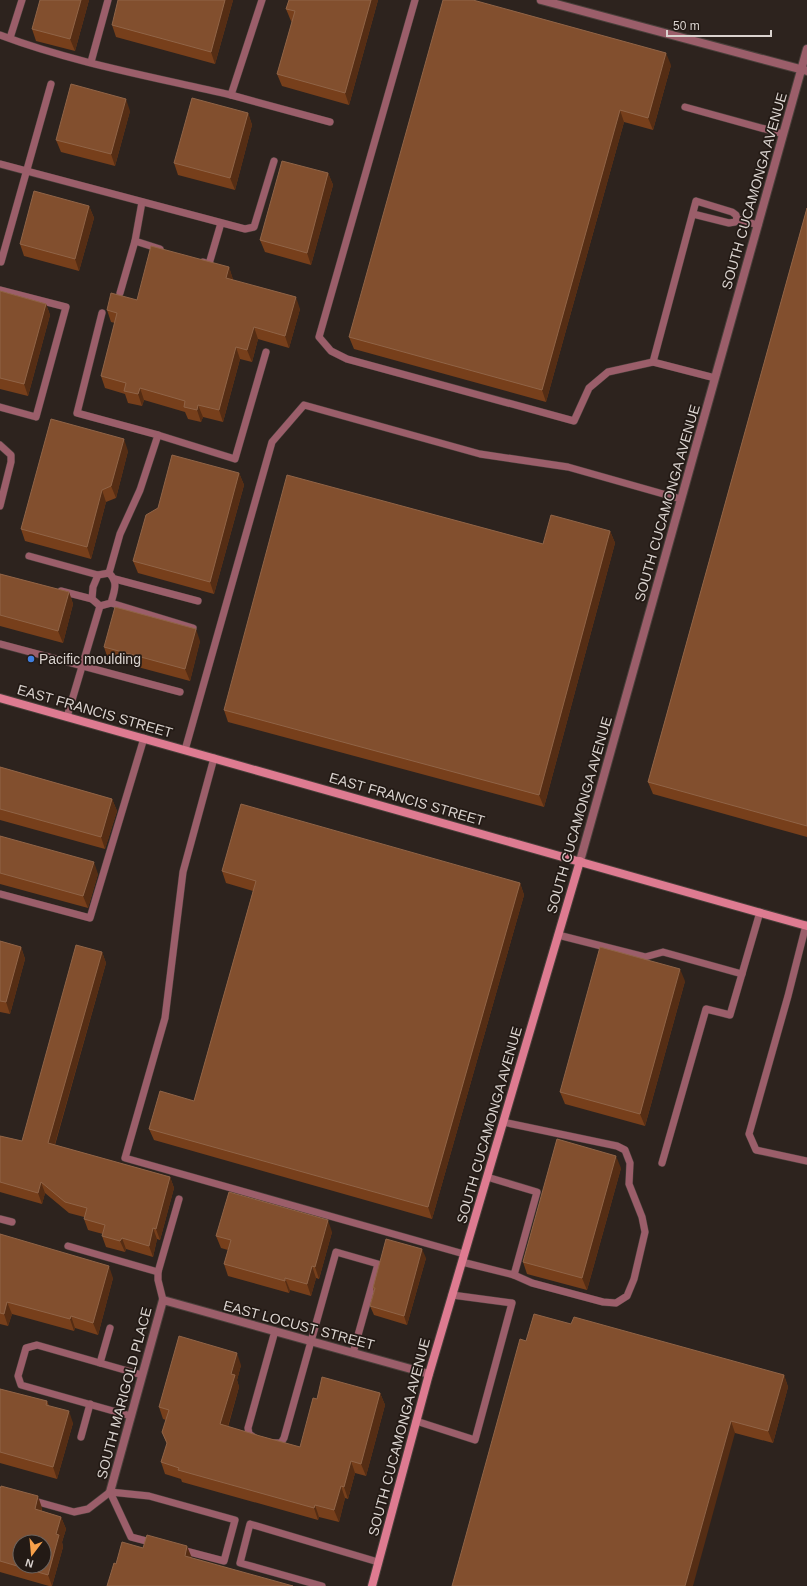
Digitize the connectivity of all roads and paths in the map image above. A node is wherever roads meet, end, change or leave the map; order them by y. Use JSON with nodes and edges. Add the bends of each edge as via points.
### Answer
{"nodes":[{"id":1,"x":22,"y":0,"type":"edge"},
{"id":2,"x":108,"y":0,"type":"edge"},
{"id":3,"x":262,"y":0,"type":"edge"},
{"id":4,"x":415,"y":0,"type":"edge"},
{"id":5,"x":541,"y":0,"type":"edge"},
{"id":6,"x":0,"y":34,"type":"edge"},
{"id":7,"x":10,"y":38,"type":"junction"},
{"id":8,"x":807,"y":49,"type":"edge"},
{"id":9,"x":91,"y":62,"type":"junction"},
{"id":10,"x":804,"y":70,"type":"edge"},
{"id":11,"x":51,"y":84,"type":"dead end"},
{"id":12,"x":231,"y":95,"type":"junction"},
{"id":13,"x":685,"y":107,"type":"dead end"},
{"id":14,"x":330,"y":122,"type":"dead end"},
{"id":15,"x":783,"y":134,"type":"junction"},
{"id":16,"x":274,"y":161,"type":"dead end"},
{"id":17,"x":0,"y":164,"type":"edge"},
{"id":18,"x":27,"y":172,"type":"junction"},
{"id":19,"x":142,"y":202,"type":"junction"},
{"id":20,"x":693,"y":214,"type":"junction"},
{"id":21,"x":737,"y":219,"type":"junction"},
{"id":22,"x":221,"y":223,"type":"junction"},
{"id":23,"x":758,"y":225,"type":"junction"},
{"id":24,"x":135,"y":241,"type":"junction"},
{"id":25,"x":165,"y":250,"type":"edge"},
{"id":26,"x":194,"y":260,"type":"edge"},
{"id":27,"x":1,"y":262,"type":"dead end"},
{"id":28,"x":0,"y":290,"type":"edge"},
{"id":29,"x":120,"y":293,"type":"dead end"},
{"id":30,"x":102,"y":313,"type":"dead end"},
{"id":31,"x":266,"y":352,"type":"dead end"},
{"id":32,"x":653,"y":362,"type":"junction"},
{"id":33,"x":715,"y":378,"type":"junction"},
{"id":34,"x":0,"y":407,"type":"edge"},
{"id":35,"x":158,"y":436,"type":"junction"},
{"id":36,"x":0,"y":445,"type":"edge"},
{"id":37,"x":681,"y":499,"type":"junction"},
{"id":38,"x":0,"y":506,"type":"edge"},
{"id":39,"x":29,"y":556,"type":"dead end"},
{"id":40,"x":109,"y":573,"type":"junction"},
{"id":41,"x":98,"y":575,"type":"junction"},
{"id":42,"x":115,"y":579,"type":"junction"},
{"id":43,"x":51,"y":589,"type":"edge"},
{"id":44,"x":92,"y":599,"type":"junction"},
{"id":45,"x":198,"y":601,"type":"dead end"},
{"id":46,"x":111,"y":603,"type":"junction"},
{"id":47,"x":100,"y":606,"type":"junction"},
{"id":48,"x":193,"y":628,"type":"edge"},
{"id":49,"x":0,"y":644,"type":"edge"},
{"id":50,"x":83,"y":665,"type":"junction"},
{"id":51,"x":180,"y":692,"type":"dead end"},
{"id":52,"x":0,"y":698,"type":"edge"},
{"id":53,"x":67,"y":717,"type":"junction"},
{"id":54,"x":144,"y":738,"type":"junction"},
{"id":55,"x":185,"y":750,"type":"junction"},
{"id":56,"x":214,"y":758,"type":"junction"},
{"id":57,"x":116,"y":806,"type":"dead end"},
{"id":58,"x":123,"y":808,"type":"junction"},
{"id":59,"x":580,"y":861,"type":"junction"},
{"id":60,"x":0,"y":894,"type":"edge"},
{"id":61,"x":760,"y":912,"type":"junction"},
{"id":62,"x":807,"y":926,"type":"edge"},
{"id":63,"x":558,"y":935,"type":"junction"},
{"id":64,"x":742,"y":974,"type":"junction"},
{"id":65,"x":503,"y":1122,"type":"junction"},
{"id":66,"x":807,"y":1161,"type":"edge"},
{"id":67,"x":662,"y":1163,"type":"dead end"},
{"id":68,"x":487,"y":1178,"type":"junction"},
{"id":69,"x":179,"y":1199,"type":"dead end"},
{"id":70,"x":0,"y":1219,"type":"edge"},
{"id":71,"x":12,"y":1222,"type":"dead end"},
{"id":72,"x":68,"y":1246,"type":"dead end"},
{"id":73,"x":463,"y":1258,"type":"junction"},
{"id":74,"x":158,"y":1272,"type":"junction"},
{"id":75,"x":514,"y":1275,"type":"junction"},
{"id":76,"x":452,"y":1295,"type":"junction"},
{"id":77,"x":163,"y":1300,"type":"junction"},
{"id":78,"x":110,"y":1328,"type":"dead end"},
{"id":79,"x":275,"y":1331,"type":"junction"},
{"id":80,"x":311,"y":1341,"type":"junction"},
{"id":81,"x":353,"y":1353,"type":"junction"},
{"id":82,"x":100,"y":1363,"type":"junction"},
{"id":83,"x":429,"y":1374,"type":"junction"},
{"id":84,"x":142,"y":1375,"type":"junction"},
{"id":85,"x":90,"y":1404,"type":"junction"},
{"id":86,"x":131,"y":1416,"type":"junction"},
{"id":87,"x":416,"y":1421,"type":"junction"},
{"id":88,"x":81,"y":1437,"type":"dead end"},
{"id":89,"x":110,"y":1492,"type":"junction"},
{"id":90,"x":22,"y":1497,"type":"edge"},
{"id":91,"x":162,"y":1545,"type":"edge"},
{"id":92,"x":178,"y":1549,"type":"edge"},
{"id":93,"x":378,"y":1562,"type":"junction"},
{"id":94,"x":322,"y":1586,"type":"edge"},
{"id":95,"x":372,"y":1586,"type":"edge"}],
"edges":[{"from":1,"to":7,"type":"lane"},
{"from":2,"to":9,"type":"lane"},
{"from":3,"to":12,"type":"lane"},
{"from":4,"to":32,"type":"lane","via":[[319,337],[331,351],[353,361],[574,421],[589,388],[608,372]]},
{"from":5,"to":10,"type":"street"},
{"from":6,"to":7,"type":"lane"},
{"from":7,"to":9,"type":"lane"},
{"from":8,"to":10,"type":"street","name":"SOUTH CUCAMONGA AVENUE"},
{"from":9,"to":12,"type":"lane"},
{"from":10,"to":15,"type":"street","name":"SOUTH CUCAMONGA AVENUE"},
{"from":11,"to":18,"type":"lane"},
{"from":12,"to":14,"type":"lane"},
{"from":13,"to":15,"type":"lane"},
{"from":15,"to":23,"type":"street","name":"SOUTH CUCAMONGA AVENUE"},
{"from":16,"to":22,"type":"lane","via":[[254,226],[245,229]]},
{"from":17,"to":18,"type":"lane"},
{"from":18,"to":19,"type":"lane"},
{"from":18,"to":27,"type":"lane"},
{"from":19,"to":22,"type":"lane"},
{"from":19,"to":24,"type":"lane"},
{"from":20,"to":21,"type":"lane","via":[[729,223]]},
{"from":20,"to":21,"type":"lane","via":[[696,201],[732,212],[736,214]]},
{"from":20,"to":32,"type":"lane"},
{"from":21,"to":23,"type":"lane"},
{"from":22,"to":26,"type":"lane","via":[[209,264]]},
{"from":23,"to":33,"type":"street","name":"SOUTH CUCAMONGA AVENUE"},
{"from":24,"to":25,"type":"lane"},
{"from":24,"to":29,"type":"lane"},
{"from":28,"to":34,"type":"lane","via":[[66,307],[36,417]]},
{"from":30,"to":35,"type":"lane","via":[[77,413]]},
{"from":31,"to":35,"type":"lane","via":[[235,459]]},
{"from":32,"to":33,"type":"lane"},
{"from":33,"to":37,"type":"street","name":"SOUTH CUCAMONGA AVENUE"},
{"from":35,"to":40,"type":"lane","via":[[140,490],[120,534]]},
{"from":36,"to":38,"type":"lane","via":[[10,455],[11,462]]},
{"from":37,"to":55,"type":"lane","via":[[568,468],[480,454],[304,405],[272,442]]},
{"from":37,"to":59,"type":"street","name":"SOUTH CUCAMONGA AVENUE"},
{"from":39,"to":41,"type":"lane"},
{"from":40,"to":41,"type":"lane"},
{"from":40,"to":42,"type":"lane"},
{"from":41,"to":44,"type":"lane"},
{"from":42,"to":45,"type":"lane"},
{"from":42,"to":46,"type":"lane"},
{"from":43,"to":44,"type":"lane"},
{"from":44,"to":47,"type":"lane"},
{"from":46,"to":47,"type":"lane"},
{"from":46,"to":48,"type":"lane"},
{"from":47,"to":50,"type":"lane"},
{"from":49,"to":50,"type":"lane"},
{"from":50,"to":51,"type":"lane"},
{"from":50,"to":53,"type":"lane"},
{"from":52,"to":53,"type":"street","name":"EAST FRANCIS STREET"},
{"from":53,"to":54,"type":"street","name":"EAST FRANCIS STREET"},
{"from":54,"to":55,"type":"street","name":"EAST FRANCIS STREET"},
{"from":54,"to":58,"type":"lane"},
{"from":55,"to":56,"type":"street","name":"EAST FRANCIS STREET"},
{"from":56,"to":59,"type":"street","name":"EAST FRANCIS STREET"},
{"from":56,"to":73,"type":"lane","via":[[183,872],[164,1018],[125,1158]]},
{"from":57,"to":58,"type":"lane"},
{"from":58,"to":60,"type":"lane","via":[[90,918]]},
{"from":59,"to":61,"type":"street","name":"EAST FRANCIS STREET"},
{"from":59,"to":63,"type":"street","name":"SOUTH CUCAMONGA AVENUE"},
{"from":61,"to":62,"type":"street","name":"EAST FRANCIS STREET"},
{"from":61,"to":64,"type":"lane"},
{"from":62,"to":66,"type":"lane","via":[[749,1134],[756,1150]]},
{"from":63,"to":64,"type":"lane","via":[[645,957],[663,952]]},
{"from":63,"to":65,"type":"street","name":"SOUTH CUCAMONGA AVENUE"},
{"from":64,"to":67,"type":"lane","via":[[730,1015],[706,1009]]},
{"from":65,"to":68,"type":"street","name":"SOUTH CUCAMONGA AVENUE"},
{"from":65,"to":75,"type":"lane","via":[[617,1146],[625,1150],[630,1163],[629,1184],[645,1232],[634,1279],[627,1296],[616,1303],[532,1283]]},
{"from":68,"to":73,"type":"street","name":"SOUTH CUCAMONGA AVENUE"},
{"from":68,"to":75,"type":"lane","via":[[537,1192]]},
{"from":69,"to":74,"type":"lane"},
{"from":70,"to":71,"type":"lane"},
{"from":72,"to":74,"type":"lane"},
{"from":73,"to":75,"type":"lane"},
{"from":73,"to":76,"type":"street","name":"SOUTH CUCAMONGA AVENUE"},
{"from":74,"to":77,"type":"lane"},
{"from":76,"to":83,"type":"street","name":"SOUTH CUCAMONGA AVENUE"},
{"from":76,"to":87,"type":"lane","via":[[512,1302],[475,1440]]},
{"from":77,"to":79,"type":"street","name":"EAST LOCUST STREET"},
{"from":77,"to":84,"type":"street","name":"SOUTH MARIGOLD PLACE"},
{"from":78,"to":82,"type":"lane"},
{"from":79,"to":80,"type":"street","name":"EAST LOCUST STREET"},
{"from":79,"to":80,"type":"lane","via":[[248,1428],[253,1438],[276,1444],[281,1443],[284,1438]]},
{"from":80,"to":81,"type":"street","name":"EAST LOCUST STREET"},
{"from":80,"to":81,"type":"lane","via":[[336,1252],[378,1264]]},
{"from":81,"to":83,"type":"street","name":"EAST LOCUST STREET"},
{"from":82,"to":84,"type":"lane"},
{"from":82,"to":85,"type":"lane","via":[[37,1345],[26,1348],[18,1376],[21,1385]]},
{"from":83,"to":87,"type":"street","name":"SOUTH CUCAMONGA AVENUE"},
{"from":84,"to":86,"type":"street","name":"SOUTH MARIGOLD PLACE"},
{"from":85,"to":86,"type":"lane"},
{"from":85,"to":88,"type":"lane"},
{"from":86,"to":89,"type":"street","name":"SOUTH MARIGOLD PLACE"},
{"from":87,"to":93,"type":"street","name":"SOUTH CUCAMONGA AVENUE"},
{"from":89,"to":90,"type":"lane","via":[[88,1509],[74,1512]]},
{"from":89,"to":91,"type":"lane","via":[[131,1537]]},
{"from":89,"to":92,"type":"lane","via":[[149,1496],[235,1520],[224,1561]]},
{"from":93,"to":94,"type":"lane","via":[[250,1524],[240,1563]]},
{"from":93,"to":95,"type":"street","name":"SOUTH CUCAMONGA AVENUE"}]}
